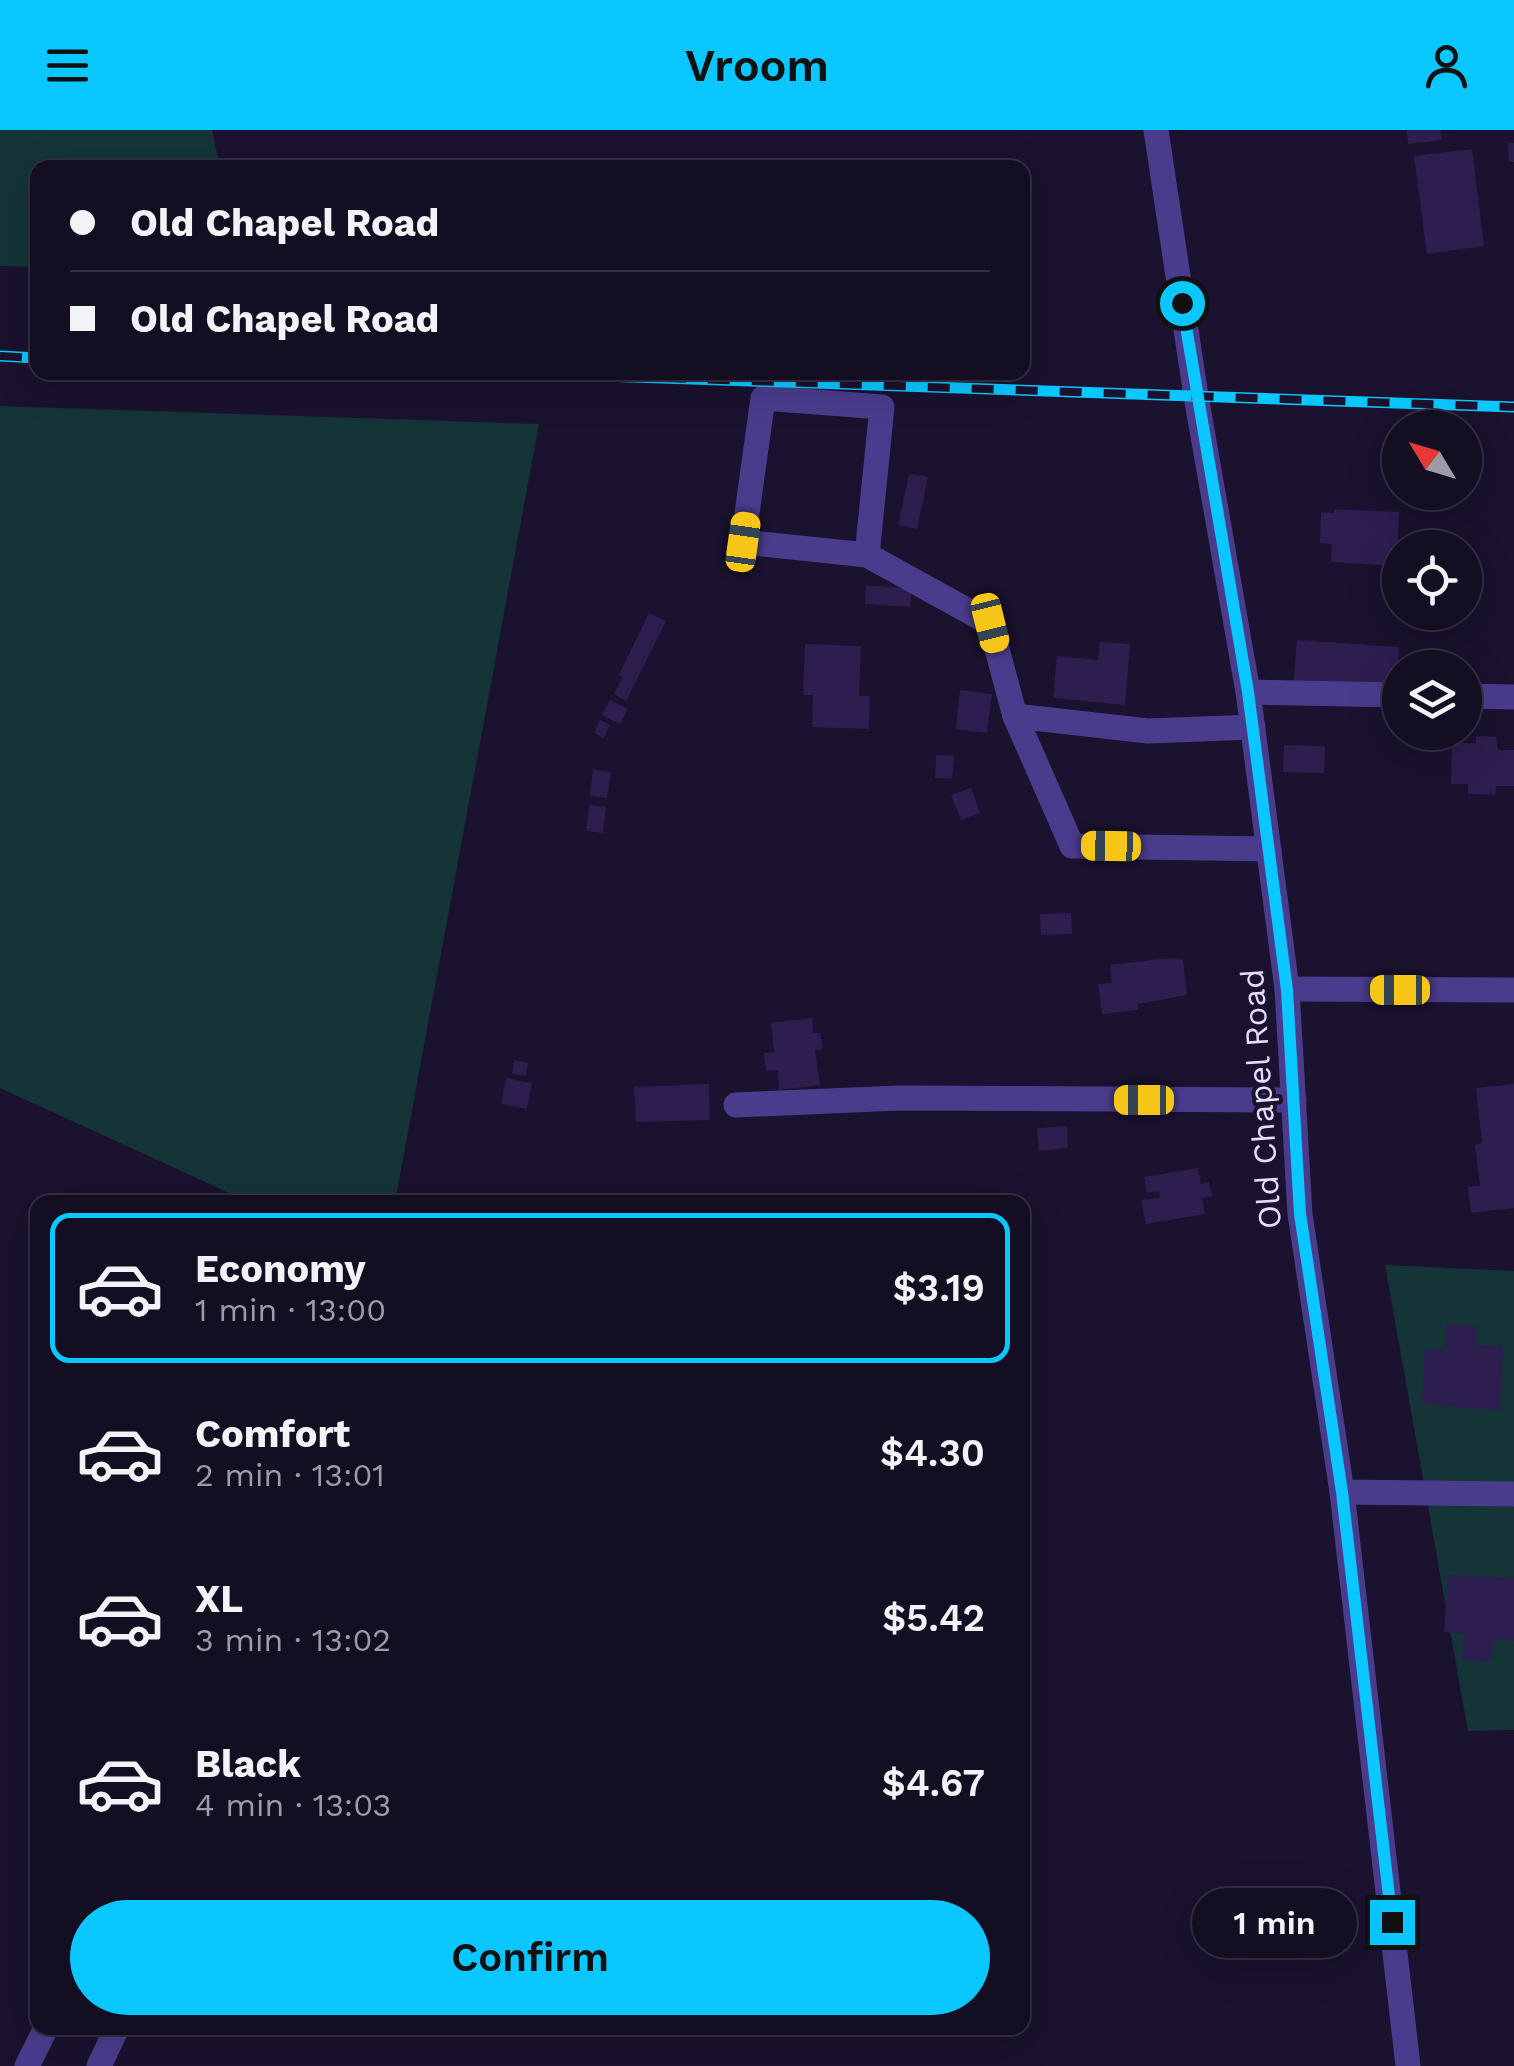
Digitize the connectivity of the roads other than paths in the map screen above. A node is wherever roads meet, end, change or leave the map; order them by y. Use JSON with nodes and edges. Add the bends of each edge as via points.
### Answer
{"nodes":[{"id":1,"x":1156,"y":130,"type":"edge"},
{"id":2,"x":867,"y":555,"type":"junction"},
{"id":3,"x":1248,"y":692,"type":"junction"},
{"id":4,"x":1382,"y":695,"type":"edge"},
{"id":5,"x":1482,"y":696,"type":"edge"},
{"id":6,"x":1514,"y":697,"type":"edge"},
{"id":7,"x":1014,"y":716,"type":"junction"},
{"id":8,"x":1253,"y":728,"type":"junction"},
{"id":9,"x":1269,"y":849,"type":"junction"},
{"id":10,"x":1287,"y":990,"type":"junction"},
{"id":11,"x":1514,"y":990,"type":"edge"},
{"id":12,"x":1294,"y":1100,"type":"junction"},
{"id":13,"x":736,"y":1105,"type":"dead end"},
{"id":14,"x":1342,"y":1492,"type":"junction"},
{"id":15,"x":1514,"y":1494,"type":"edge"},
{"id":16,"x":42,"y":2035,"type":"edge"},
{"id":17,"x":114,"y":2035,"type":"edge"},
{"id":18,"x":27,"y":2066,"type":"edge"},
{"id":19,"x":99,"y":2066,"type":"edge"},
{"id":20,"x":1408,"y":2066,"type":"edge"}],
"edges":[{"from":1,"to":3,"type":"street","name":"Old Chapel Road"},
{"from":2,"to":2,"type":"street","via":[[743,542],[763,398],[882,407]]},
{"from":2,"to":7,"type":"street","via":[[990,623]]},
{"from":3,"to":4,"type":"street"},
{"from":3,"to":8,"type":"street","name":"Old Chapel Road"},
{"from":5,"to":6,"type":"street"},
{"from":7,"to":8,"type":"street","via":[[1148,731]]},
{"from":7,"to":9,"type":"street","via":[[1072,846]]},
{"from":8,"to":9,"type":"street","name":"Old Chapel Road"},
{"from":9,"to":10,"type":"street","name":"Old Chapel Road"},
{"from":10,"to":11,"type":"street"},
{"from":10,"to":12,"type":"street","name":"Old Chapel Road"},
{"from":12,"to":13,"type":"street","via":[[900,1098]]},
{"from":12,"to":14,"type":"street","name":"Old Chapel Road","via":[[1300,1214]]},
{"from":14,"to":15,"type":"street"},
{"from":14,"to":20,"type":"street","name":"Old Chapel Road"},
{"from":16,"to":18,"type":"street"},
{"from":17,"to":19,"type":"street"}]}
